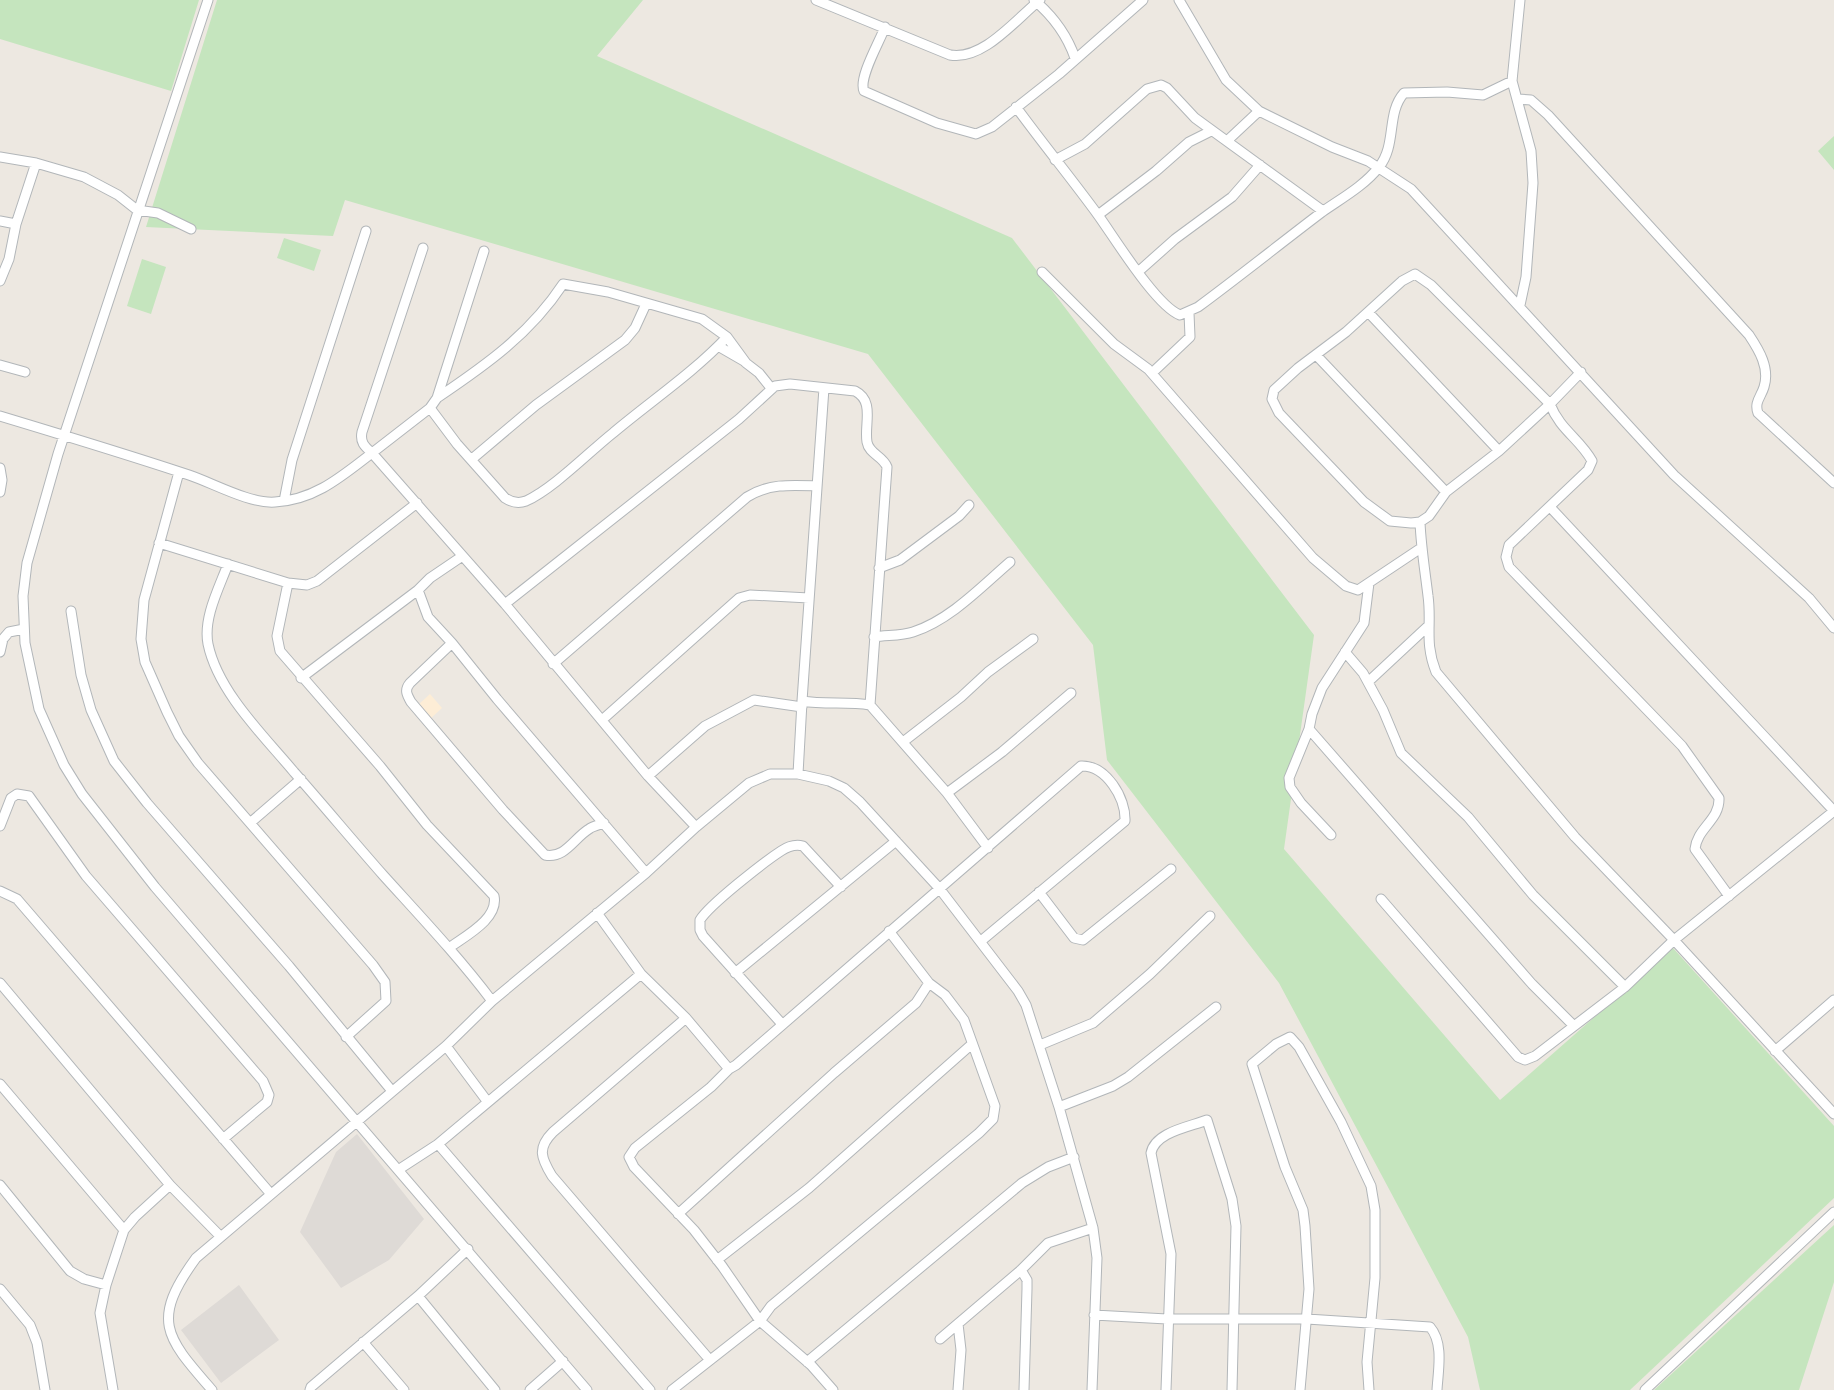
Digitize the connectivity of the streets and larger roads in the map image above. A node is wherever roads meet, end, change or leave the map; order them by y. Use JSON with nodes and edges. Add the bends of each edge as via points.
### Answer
{"nodes":[{"id":1,"x":208,"y":0,"type":"edge"},
{"id":2,"x":816,"y":0,"type":"edge"},
{"id":3,"x":1143,"y":0,"type":"edge"},
{"id":4,"x":1179,"y":0,"type":"edge"},
{"id":5,"x":1520,"y":0,"type":"edge"},
{"id":6,"x":1037,"y":1,"type":"edge"},
{"id":7,"x":885,"y":27,"type":"junction"},
{"id":8,"x":1075,"y":58,"type":"junction"},
{"id":9,"x":1512,"y":82,"type":"junction"},
{"id":10,"x":1518,"y":99,"type":"junction"},
{"id":11,"x":1016,"y":107,"type":"junction"},
{"id":12,"x":1259,"y":111,"type":"junction"},
{"id":13,"x":1211,"y":131,"type":"junction"},
{"id":14,"x":1228,"y":140,"type":"junction"},
{"id":15,"x":0,"y":157,"type":"edge"},
{"id":16,"x":1055,"y":160,"type":"junction"},
{"id":17,"x":36,"y":163,"type":"junction"},
{"id":18,"x":1260,"y":165,"type":"junction"},
{"id":19,"x":1380,"y":167,"type":"junction"},
{"id":20,"x":137,"y":210,"type":"junction"},
{"id":21,"x":1323,"y":211,"type":"junction"},
{"id":22,"x":1098,"y":214,"type":"junction"},
{"id":23,"x":0,"y":221,"type":"edge"},
{"id":24,"x":16,"y":224,"type":"junction"},
{"id":25,"x":191,"y":229,"type":"dead end"},
{"id":26,"x":366,"y":231,"type":"dead end"},
{"id":27,"x":423,"y":248,"type":"dead end"},
{"id":28,"x":484,"y":251,"type":"dead end"},
{"id":29,"x":1042,"y":272,"type":"dead end"},
{"id":30,"x":1138,"y":272,"type":"junction"},
{"id":31,"x":0,"y":281,"type":"edge"},
{"id":32,"x":646,"y":304,"type":"junction"},
{"id":33,"x":1520,"y":305,"type":"junction"},
{"id":34,"x":1368,"y":312,"type":"junction"},
{"id":35,"x":1189,"y":313,"type":"junction"},
{"id":36,"x":727,"y":337,"type":"junction"},
{"id":37,"x":718,"y":346,"type":"junction"},
{"id":38,"x":1317,"y":356,"type":"junction"},
{"id":39,"x":746,"y":363,"type":"junction"},
{"id":40,"x":0,"y":365,"type":"edge"},
{"id":41,"x":25,"y":372,"type":"dead end"},
{"id":42,"x":1581,"y":372,"type":"junction"},
{"id":43,"x":1152,"y":373,"type":"junction"},
{"id":44,"x":771,"y":388,"type":"junction"},
{"id":45,"x":824,"y":388,"type":"junction"},
{"id":46,"x":437,"y":398,"type":"junction"},
{"id":47,"x":1550,"y":404,"type":"junction"},
{"id":48,"x":430,"y":408,"type":"junction"},
{"id":49,"x":0,"y":416,"type":"edge"},
{"id":50,"x":64,"y":436,"type":"junction"},
{"id":51,"x":1499,"y":451,"type":"junction"},
{"id":52,"x":372,"y":453,"type":"junction"},
{"id":53,"x":472,"y":459,"type":"junction"},
{"id":54,"x":0,"y":468,"type":"edge"},
{"id":55,"x":178,"y":472,"type":"junction"},
{"id":56,"x":1834,"y":483,"type":"edge"},
{"id":57,"x":817,"y":486,"type":"junction"},
{"id":58,"x":0,"y":492,"type":"edge"},
{"id":59,"x":1446,"y":492,"type":"junction"},
{"id":60,"x":284,"y":501,"type":"junction"},
{"id":61,"x":417,"y":503,"type":"junction"},
{"id":62,"x":969,"y":505,"type":"dead end"},
{"id":63,"x":1550,"y":507,"type":"junction"},
{"id":64,"x":1420,"y":522,"type":"junction"},
{"id":65,"x":159,"y":543,"type":"junction"},
{"id":66,"x":1421,"y":548,"type":"junction"},
{"id":67,"x":461,"y":557,"type":"junction"},
{"id":68,"x":1010,"y":562,"type":"dead end"},
{"id":69,"x":228,"y":564,"type":"junction"},
{"id":70,"x":879,"y":568,"type":"junction"},
{"id":71,"x":288,"y":583,"type":"junction"},
{"id":72,"x":1369,"y":583,"type":"junction"},
{"id":73,"x":418,"y":590,"type":"junction"},
{"id":74,"x":809,"y":598,"type":"junction"},
{"id":75,"x":505,"y":604,"type":"junction"},
{"id":76,"x":70,"y":611,"type":"dead end"},
{"id":77,"x":1428,"y":626,"type":"junction"},
{"id":78,"x":1834,"y":628,"type":"edge"},
{"id":79,"x":24,"y":629,"type":"junction"},
{"id":80,"x":874,"y":637,"type":"junction"},
{"id":81,"x":1033,"y":639,"type":"dead end"},
{"id":82,"x":452,"y":643,"type":"junction"},
{"id":83,"x":0,"y":652,"type":"edge"},
{"id":84,"x":1345,"y":652,"type":"junction"},
{"id":85,"x":553,"y":664,"type":"junction"},
{"id":86,"x":301,"y":678,"type":"junction"},
{"id":87,"x":1368,"y":682,"type":"junction"},
{"id":88,"x":1071,"y":693,"type":"dead end"},
{"id":89,"x":802,"y":704,"type":"junction"},
{"id":90,"x":870,"y":705,"type":"junction"},
{"id":91,"x":602,"y":720,"type":"junction"},
{"id":92,"x":1309,"y":730,"type":"junction"},
{"id":93,"x":903,"y":742,"type":"junction"},
{"id":94,"x":798,"y":774,"type":"junction"},
{"id":95,"x":648,"y":776,"type":"junction"},
{"id":96,"x":301,"y":779,"type":"junction"},
{"id":97,"x":947,"y":793,"type":"junction"},
{"id":98,"x":1834,"y":811,"type":"edge"},
{"id":99,"x":250,"y":822,"type":"junction"},
{"id":100,"x":604,"y":823,"type":"junction"},
{"id":101,"x":0,"y":826,"type":"edge"},
{"id":102,"x":696,"y":827,"type":"junction"},
{"id":103,"x":1331,"y":835,"type":"dead end"},
{"id":104,"x":896,"y":841,"type":"junction"},
{"id":105,"x":988,"y":848,"type":"junction"},
{"id":106,"x":1171,"y":869,"type":"dead end"},
{"id":107,"x":646,"y":873,"type":"junction"},
{"id":108,"x":841,"y":886,"type":"junction"},
{"id":109,"x":939,"y":888,"type":"junction"},
{"id":110,"x":0,"y":891,"type":"edge"},
{"id":111,"x":1039,"y":892,"type":"junction"},
{"id":112,"x":1728,"y":896,"type":"junction"},
{"id":113,"x":1382,"y":899,"type":"dead end"},
{"id":114,"x":597,"y":913,"type":"junction"},
{"id":115,"x":1210,"y":916,"type":"dead end"},
{"id":116,"x":889,"y":932,"type":"junction"},
{"id":117,"x":1674,"y":940,"type":"junction"},
{"id":118,"x":980,"y":941,"type":"junction"},
{"id":119,"x":449,"y":948,"type":"junction"},
{"id":120,"x":641,"y":974,"type":"junction"},
{"id":121,"x":735,"y":974,"type":"junction"},
{"id":122,"x":0,"y":982,"type":"edge"},
{"id":123,"x":930,"y":983,"type":"junction"},
{"id":124,"x":1625,"y":987,"type":"junction"},
{"id":125,"x":1834,"y":1000,"type":"edge"},
{"id":126,"x":492,"y":1001,"type":"junction"},
{"id":127,"x":1216,"y":1007,"type":"dead end"},
{"id":128,"x":686,"y":1018,"type":"junction"},
{"id":129,"x":782,"y":1024,"type":"junction"},
{"id":130,"x":1574,"y":1026,"type":"junction"},
{"id":131,"x":346,"y":1037,"type":"junction"},
{"id":132,"x":972,"y":1044,"type":"junction"},
{"id":133,"x":1040,"y":1045,"type":"junction"},
{"id":134,"x":446,"y":1046,"type":"junction"},
{"id":135,"x":1775,"y":1052,"type":"junction"},
{"id":136,"x":729,"y":1069,"type":"junction"},
{"id":137,"x":0,"y":1084,"type":"edge"},
{"id":138,"x":392,"y":1091,"type":"junction"},
{"id":139,"x":487,"y":1101,"type":"junction"},
{"id":140,"x":1059,"y":1107,"type":"junction"},
{"id":141,"x":1834,"y":1114,"type":"edge"},
{"id":142,"x":357,"y":1121,"type":"junction"},
{"id":143,"x":223,"y":1139,"type":"junction"},
{"id":144,"x":438,"y":1144,"type":"junction"},
{"id":145,"x":1074,"y":1157,"type":"junction"},
{"id":146,"x":398,"y":1170,"type":"junction"},
{"id":147,"x":0,"y":1185,"type":"edge"},
{"id":148,"x":170,"y":1186,"type":"junction"},
{"id":149,"x":270,"y":1193,"type":"junction"},
{"id":150,"x":1834,"y":1212,"type":"edge"},
{"id":151,"x":678,"y":1214,"type":"junction"},
{"id":152,"x":1093,"y":1228,"type":"junction"},
{"id":153,"x":124,"y":1230,"type":"junction"},
{"id":154,"x":220,"y":1236,"type":"junction"},
{"id":155,"x":468,"y":1249,"type":"junction"},
{"id":156,"x":717,"y":1260,"type":"junction"},
{"id":157,"x":1021,"y":1270,"type":"junction"},
{"id":158,"x":106,"y":1285,"type":"junction"},
{"id":159,"x":0,"y":1289,"type":"edge"},
{"id":160,"x":418,"y":1296,"type":"junction"},
{"id":161,"x":1094,"y":1315,"type":"junction"},
{"id":162,"x":1167,"y":1318,"type":"junction"},
{"id":163,"x":1307,"y":1319,"type":"junction"},
{"id":164,"x":1233,"y":1320,"type":"junction"},
{"id":165,"x":760,"y":1321,"type":"junction"},
{"id":166,"x":958,"y":1324,"type":"junction"},
{"id":167,"x":1372,"y":1324,"type":"junction"},
{"id":168,"x":940,"y":1339,"type":"dead end"},
{"id":169,"x":363,"y":1342,"type":"junction"},
{"id":170,"x":709,"y":1359,"type":"junction"},
{"id":171,"x":562,"y":1361,"type":"junction"},
{"id":172,"x":807,"y":1362,"type":"junction"},
{"id":173,"x":211,"y":1389,"type":"edge"},
{"id":174,"x":45,"y":1390,"type":"edge"},
{"id":175,"x":113,"y":1390,"type":"edge"},
{"id":176,"x":310,"y":1390,"type":"edge"},
{"id":177,"x":404,"y":1390,"type":"edge"},
{"id":178,"x":495,"y":1390,"type":"edge"},
{"id":179,"x":530,"y":1390,"type":"edge"},
{"id":180,"x":587,"y":1390,"type":"edge"},
{"id":181,"x":650,"y":1390,"type":"edge"},
{"id":182,"x":672,"y":1390,"type":"edge"},
{"id":183,"x":833,"y":1390,"type":"edge"},
{"id":184,"x":958,"y":1390,"type":"edge"},
{"id":185,"x":1024,"y":1390,"type":"edge"},
{"id":186,"x":1092,"y":1390,"type":"edge"},
{"id":187,"x":1166,"y":1390,"type":"edge"},
{"id":188,"x":1232,"y":1390,"type":"edge"},
{"id":189,"x":1300,"y":1390,"type":"edge"},
{"id":190,"x":1369,"y":1390,"type":"edge"},
{"id":191,"x":1437,"y":1390,"type":"edge"},
{"id":192,"x":1645,"y":1390,"type":"edge"}],
"edges":[{"from":1,"to":20,"type":"street"},
{"from":2,"to":7,"type":"street"},
{"from":3,"to":8,"type":"street"},
{"from":4,"to":12,"type":"street","via":[[1226,80]]},
{"from":5,"to":9,"type":"street"},
{"from":6,"to":7,"type":"street","via":[[1001,35],[962,57]]},
{"from":6,"to":8,"type":"street","via":[[1070,42]]},
{"from":7,"to":11,"type":"street","via":[[864,76],[862,86],[865,92],[976,134],[992,128]]},
{"from":8,"to":11,"type":"street"},
{"from":9,"to":10,"type":"street"},
{"from":9,"to":19,"type":"street","via":[[1483,95],[1404,93],[1398,99],[1391,144]]},
{"from":10,"to":33,"type":"street","via":[[1532,151],[1526,277]]},
{"from":10,"to":56,"type":"street","via":[[1531,100],[1548,115],[1749,335],[1759,349],[1766,375],[1756,403],[1758,413]]},
{"from":11,"to":16,"type":"street"},
{"from":12,"to":14,"type":"street"},
{"from":12,"to":19,"type":"street"},
{"from":13,"to":14,"type":"street"},
{"from":13,"to":16,"type":"street","via":[[1161,85],[1147,88],[1085,144]]},
{"from":13,"to":22,"type":"street","via":[[1189,142]]},
{"from":14,"to":18,"type":"street"},
{"from":15,"to":17,"type":"street"},
{"from":16,"to":22,"type":"street"},
{"from":17,"to":20,"type":"street","via":[[84,177],[118,195]]},
{"from":17,"to":24,"type":"street"},
{"from":18,"to":21,"type":"street"},
{"from":18,"to":30,"type":"street","via":[[1232,197]]},
{"from":19,"to":21,"type":"street","via":[[1353,192]]},
{"from":19,"to":33,"type":"street","via":[[1424,200]]},
{"from":20,"to":25,"type":"street","via":[[158,213]]},
{"from":20,"to":50,"type":"street"},
{"from":21,"to":35,"type":"street"},
{"from":22,"to":30,"type":"street"},
{"from":23,"to":24,"type":"street"},
{"from":24,"to":31,"type":"street","via":[[9,259]]},
{"from":26,"to":60,"type":"street","via":[[292,460]]},
{"from":27,"to":52,"type":"street","via":[[362,432],[363,446]]},
{"from":28,"to":46,"type":"street"},
{"from":29,"to":43,"type":"street","via":[[1114,344]]},
{"from":30,"to":35,"type":"street","via":[[1174,313]]},
{"from":32,"to":36,"type":"street","via":[[702,319]]},
{"from":32,"to":46,"type":"street","via":[[608,292],[564,284],[527,331]]},
{"from":32,"to":53,"type":"street","via":[[635,328],[625,340],[542,401]]},
{"from":33,"to":42,"type":"street"},
{"from":34,"to":38,"type":"street"},
{"from":34,"to":47,"type":"street","via":[[1402,281],[1416,274],[1431,285]]},
{"from":34,"to":51,"type":"street"},
{"from":35,"to":43,"type":"street","via":[[1190,337]]},
{"from":36,"to":37,"type":"street"},
{"from":36,"to":39,"type":"street"},
{"from":37,"to":39,"type":"street"},
{"from":37,"to":53,"type":"street","via":[[704,361],[547,488],[525,502],[511,502],[504,498]]},
{"from":38,"to":59,"type":"street"},
{"from":38,"to":64,"type":"street","via":[[1274,390],[1274,406],[1364,502],[1390,521],[1404,524]]},
{"from":39,"to":44,"type":"street"},
{"from":40,"to":41,"type":"street"},
{"from":42,"to":47,"type":"street"},
{"from":42,"to":78,"type":"street","via":[[1674,474],[1809,598]]},
{"from":43,"to":72,"type":"street","via":[[1313,558],[1346,586],[1358,590]]},
{"from":44,"to":45,"type":"street","via":[[790,384]]},
{"from":44,"to":75,"type":"street","via":[[739,419]]},
{"from":45,"to":57,"type":"street"},
{"from":45,"to":70,"type":"street","via":[[846,388],[862,394],[867,403],[867,443],[886,464]]},
{"from":46,"to":48,"type":"street"},
{"from":47,"to":51,"type":"street"},
{"from":47,"to":63,"type":"street","via":[[1556,421],[1592,461],[1588,470]]},
{"from":48,"to":52,"type":"street"},
{"from":48,"to":53,"type":"street"},
{"from":49,"to":50,"type":"street"},
{"from":50,"to":55,"type":"street"},
{"from":50,"to":79,"type":"street","via":[[25,572]]},
{"from":51,"to":59,"type":"street"},
{"from":52,"to":60,"type":"street","via":[[328,487]]},
{"from":52,"to":61,"type":"street"},
{"from":54,"to":58,"type":"street"},
{"from":55,"to":60,"type":"street","via":[[253,499]]},
{"from":55,"to":65,"type":"street"},
{"from":57,"to":74,"type":"street"},
{"from":57,"to":85,"type":"street","via":[[790,485],[757,490]]},
{"from":59,"to":64,"type":"street","via":[[1429,516]]},
{"from":61,"to":67,"type":"street"},
{"from":61,"to":71,"type":"street","via":[[316,581],[307,585]]},
{"from":62,"to":70,"type":"street","via":[[900,560]]},
{"from":63,"to":98,"type":"street"},
{"from":63,"to":112,"type":"street","via":[[1509,545],[1506,557],[1509,567],[1682,746],[1719,798],[1720,806],[1713,820],[1696,839],[1695,849]]},
{"from":64,"to":66,"type":"street"},
{"from":65,"to":69,"type":"street"},
{"from":65,"to":99,"type":"street","via":[[141,618],[145,662],[179,736],[198,764]]},
{"from":66,"to":72,"type":"street"},
{"from":66,"to":77,"type":"street","via":[[1429,598]]},
{"from":67,"to":73,"type":"street"},
{"from":67,"to":75,"type":"street"},
{"from":68,"to":80,"type":"street","via":[[969,598],[925,627]]},
{"from":69,"to":71,"type":"street"},
{"from":69,"to":96,"type":"street","via":[[207,632],[212,656],[242,710]]},
{"from":70,"to":80,"type":"street"},
{"from":71,"to":86,"type":"street","via":[[279,617],[277,646]]},
{"from":72,"to":84,"type":"street","via":[[1364,623]]},
{"from":73,"to":82,"type":"street","via":[[428,617]]},
{"from":73,"to":86,"type":"street"},
{"from":74,"to":89,"type":"street"},
{"from":74,"to":91,"type":"street","via":[[750,595],[739,598]]},
{"from":75,"to":85,"type":"street"},
{"from":76,"to":131,"type":"street","via":[[81,675],[91,710],[114,761]]},
{"from":77,"to":87,"type":"street"},
{"from":77,"to":117,"type":"street","via":[[1430,658],[1436,672],[1575,837]]},
{"from":79,"to":83,"type":"street","via":[[9,632],[3,639]]},
{"from":79,"to":142,"type":"street","via":[[28,664],[39,709],[64,765],[82,794],[155,887]]},
{"from":80,"to":90,"type":"street"},
{"from":81,"to":93,"type":"street"},
{"from":82,"to":100,"type":"street"},
{"from":82,"to":100,"type":"street","via":[[410,683],[406,694],[474,778],[544,855],[563,852],[589,829]]},
{"from":84,"to":87,"type":"street"},
{"from":84,"to":92,"type":"street","via":[[1322,688]]},
{"from":85,"to":91,"type":"street"},
{"from":86,"to":119,"type":"street","via":[[380,766],[427,825],[492,891],[494,908],[481,923]]},
{"from":87,"to":124,"type":"street","via":[[1401,753],[1468,817],[1533,895]]},
{"from":88,"to":97,"type":"street","via":[[1002,752]]},
{"from":89,"to":90,"type":"street","via":[[854,702]]},
{"from":89,"to":94,"type":"street"},
{"from":89,"to":95,"type":"street","via":[[754,700],[705,726]]},
{"from":90,"to":93,"type":"street"},
{"from":91,"to":95,"type":"street"},
{"from":92,"to":103,"type":"street","via":[[1289,778],[1290,787]]},
{"from":92,"to":130,"type":"street","via":[[1532,984]]},
{"from":93,"to":97,"type":"street"},
{"from":94,"to":102,"type":"street","via":[[770,774],[749,783]]},
{"from":94,"to":104,"type":"street","via":[[844,788]]},
{"from":95,"to":102,"type":"street"},
{"from":96,"to":99,"type":"street"},
{"from":96,"to":119,"type":"street"},
{"from":97,"to":105,"type":"street"},
{"from":98,"to":112,"type":"street"},
{"from":99,"to":131,"type":"street","via":[[384,982],[386,1001]]},
{"from":100,"to":107,"type":"street"},
{"from":101,"to":143,"type":"street","via":[[10,798],[17,794],[28,796],[86,876],[263,1081],[269,1095],[267,1102]]},
{"from":102,"to":107,"type":"street"},
{"from":104,"to":108,"type":"street"},
{"from":104,"to":109,"type":"street"},
{"from":105,"to":109,"type":"street"},
{"from":105,"to":111,"type":"street","via":[[1081,766],[1097,769],[1107,778],[1122,803],[1126,822]]},
{"from":106,"to":111,"type":"street","via":[[1083,940],[1074,938]]},
{"from":107,"to":114,"type":"street"},
{"from":108,"to":121,"type":"street"},
{"from":108,"to":121,"type":"street","via":[[803,846],[795,845],[781,851],[732,890],[702,916],[699,925],[703,936]]},
{"from":109,"to":116,"type":"street"},
{"from":109,"to":118,"type":"street"},
{"from":110,"to":143,"type":"street","via":[[17,899]]},
{"from":111,"to":118,"type":"street"},
{"from":112,"to":117,"type":"street"},
{"from":113,"to":130,"type":"street","via":[[1518,1057],[1525,1060],[1535,1056]]},
{"from":114,"to":120,"type":"street"},
{"from":114,"to":126,"type":"street"},
{"from":115,"to":133,"type":"street","via":[[1093,1024]]},
{"from":116,"to":123,"type":"street"},
{"from":116,"to":129,"type":"street"},
{"from":117,"to":124,"type":"street"},
{"from":117,"to":135,"type":"street"},
{"from":118,"to":133,"type":"street","via":[[1018,991]]},
{"from":119,"to":126,"type":"street"},
{"from":120,"to":128,"type":"street"},
{"from":120,"to":139,"type":"street"},
{"from":121,"to":129,"type":"street"},
{"from":122,"to":148,"type":"street"},
{"from":123,"to":132,"type":"street","via":[[945,995],[964,1020]]},
{"from":123,"to":151,"type":"street","via":[[916,1003]]},
{"from":124,"to":130,"type":"street"},
{"from":125,"to":135,"type":"street"},
{"from":126,"to":134,"type":"street"},
{"from":127,"to":140,"type":"street","via":[[1128,1077]]},
{"from":128,"to":136,"type":"street"},
{"from":128,"to":170,"type":"street","via":[[553,1132],[541,1152],[552,1176]]},
{"from":129,"to":136,"type":"street"},
{"from":131,"to":138,"type":"street"},
{"from":132,"to":156,"type":"street","via":[[809,1188]]},
{"from":132,"to":165,"type":"street","via":[[995,1106],[994,1119],[771,1306]]},
{"from":133,"to":140,"type":"street"},
{"from":134,"to":138,"type":"street"},
{"from":134,"to":139,"type":"street"},
{"from":135,"to":141,"type":"street"},
{"from":136,"to":151,"type":"street","via":[[631,1152],[634,1167]]},
{"from":137,"to":153,"type":"street"},
{"from":138,"to":142,"type":"street"},
{"from":139,"to":144,"type":"street"},
{"from":140,"to":145,"type":"street"},
{"from":142,"to":146,"type":"street"},
{"from":142,"to":149,"type":"street"},
{"from":143,"to":149,"type":"street"},
{"from":144,"to":146,"type":"street"},
{"from":144,"to":181,"type":"street"},
{"from":145,"to":152,"type":"street"},
{"from":145,"to":172,"type":"street","via":[[1048,1166],[1022,1183]]},
{"from":146,"to":155,"type":"street"},
{"from":147,"to":158,"type":"street","via":[[70,1271]]},
{"from":148,"to":153,"type":"street"},
{"from":148,"to":154,"type":"street"},
{"from":149,"to":154,"type":"street"},
{"from":150,"to":192,"type":"street"},
{"from":151,"to":156,"type":"street"},
{"from":152,"to":157,"type":"street","via":[[1048,1243]]},
{"from":152,"to":161,"type":"street","via":[[1097,1258]]},
{"from":153,"to":158,"type":"street"},
{"from":154,"to":173,"type":"street","via":[[188,1268],[167,1312],[170,1333],[176,1345]]},
{"from":155,"to":160,"type":"street"},
{"from":155,"to":171,"type":"street"},
{"from":156,"to":165,"type":"street"},
{"from":157,"to":166,"type":"street"},
{"from":157,"to":185,"type":"street","via":[[1028,1289]]},
{"from":158,"to":175,"type":"street","via":[[100,1313]]},
{"from":159,"to":174,"type":"street","via":[[30,1325]]},
{"from":160,"to":169,"type":"street"},
{"from":160,"to":178,"type":"street"},
{"from":161,"to":162,"type":"street"},
{"from":161,"to":186,"type":"street"},
{"from":162,"to":164,"type":"street"},
{"from":162,"to":164,"type":"street","via":[[1171,1254],[1151,1153],[1152,1144],[1207,1120],[1232,1199],[1236,1226]]},
{"from":162,"to":187,"type":"street"},
{"from":163,"to":164,"type":"street"},
{"from":163,"to":167,"type":"street"},
{"from":163,"to":167,"type":"street","via":[[1309,1289],[1303,1210],[1285,1167],[1252,1064],[1290,1037],[1341,1122],[1371,1186],[1376,1210]]},
{"from":163,"to":189,"type":"street"},
{"from":164,"to":188,"type":"street"},
{"from":165,"to":170,"type":"street"},
{"from":165,"to":172,"type":"street"},
{"from":166,"to":168,"type":"street"},
{"from":166,"to":184,"type":"street","via":[[961,1350]]},
{"from":167,"to":190,"type":"street","via":[[1367,1362]]},
{"from":167,"to":191,"type":"street","via":[[1430,1327],[1434,1331],[1439,1356]]},
{"from":169,"to":176,"type":"street"},
{"from":169,"to":177,"type":"street"},
{"from":170,"to":182,"type":"street"},
{"from":171,"to":179,"type":"street"},
{"from":171,"to":180,"type":"street"},
{"from":172,"to":183,"type":"street"}]}
